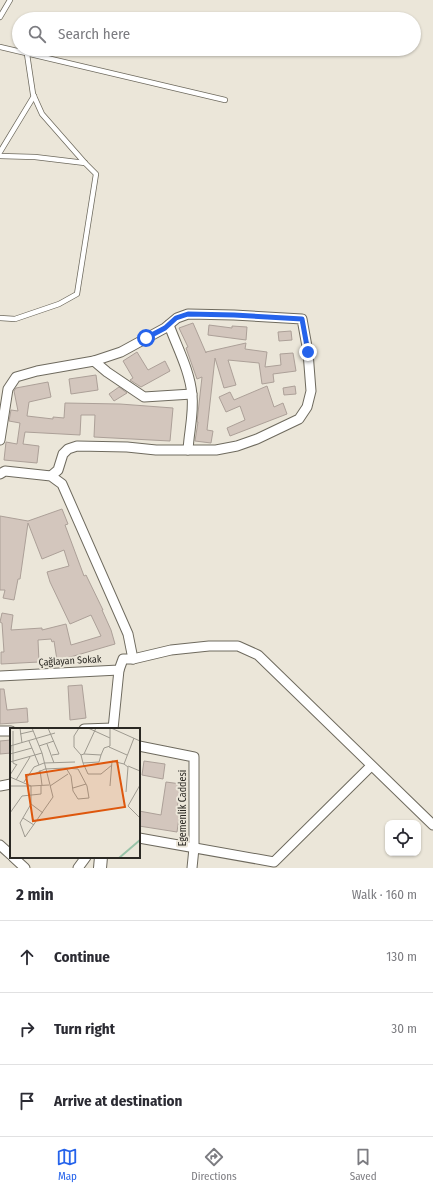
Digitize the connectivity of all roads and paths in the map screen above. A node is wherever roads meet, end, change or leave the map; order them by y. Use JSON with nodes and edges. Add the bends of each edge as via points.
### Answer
{"nodes":[{"id":1,"x":10,"y":0,"type":"edge"},
{"id":2,"x":0,"y":17,"type":"edge"},
{"id":3,"x":0,"y":48,"type":"edge"},
{"id":4,"x":12,"y":51,"type":"edge"},
{"id":5,"x":27,"y":56,"type":"edge"},
{"id":6,"x":36,"y":56,"type":"edge"},
{"id":7,"x":34,"y":96,"type":"junction"},
{"id":8,"x":225,"y":100,"type":"dead end"},
{"id":9,"x":0,"y":152,"type":"edge"},
{"id":10,"x":0,"y":156,"type":"edge"},
{"id":11,"x":85,"y":163,"type":"junction"},
{"id":12,"x":0,"y":318,"type":"edge"},
{"id":13,"x":169,"y":324,"type":"junction"},
{"id":14,"x":94,"y":361,"type":"junction"},
{"id":15,"x":192,"y":394,"type":"junction"},
{"id":16,"x":0,"y":440,"type":"edge"},
{"id":17,"x":188,"y":450,"type":"junction"},
{"id":18,"x":0,"y":474,"type":"edge"},
{"id":19,"x":51,"y":476,"type":"junction"},
{"id":20,"x":133,"y":659,"type":"junction"},
{"id":21,"x":119,"y":670,"type":"junction"},
{"id":22,"x":0,"y":676,"type":"edge"},
{"id":23,"x":113,"y":728,"type":"edge"},
{"id":24,"x":10,"y":731,"type":"edge"},
{"id":25,"x":0,"y":732,"type":"edge"},
{"id":26,"x":140,"y":746,"type":"edge"},
{"id":27,"x":371,"y":766,"type":"junction"},
{"id":28,"x":433,"y":825,"type":"edge"},
{"id":29,"x":140,"y":838,"type":"edge"},
{"id":30,"x":0,"y":846,"type":"edge"},
{"id":31,"x":194,"y":848,"type":"junction"},
{"id":32,"x":10,"y":854,"type":"edge"},
{"id":33,"x":14,"y":858,"type":"edge"},
{"id":34,"x":85,"y":858,"type":"edge"},
{"id":35,"x":101,"y":858,"type":"edge"},
{"id":36,"x":278,"y":865,"type":"edge"},
{"id":37,"x":25,"y":868,"type":"edge"},
{"id":38,"x":78,"y":868,"type":"edge"},
{"id":39,"x":100,"y":868,"type":"edge"},
{"id":40,"x":192,"y":868,"type":"edge"}],
"edges":[{"from":1,"to":2,"type":"lane"},
{"from":3,"to":4,"type":"lane"},
{"from":5,"to":7,"type":"lane"},
{"from":6,"to":8,"type":"lane"},
{"from":7,"to":9,"type":"lane"},
{"from":7,"to":11,"type":"lane","via":[[42,114]]},
{"from":10,"to":11,"type":"lane"},
{"from":11,"to":12,"type":"lane","via":[[96,174],[77,294],[59,304],[15,319]]},
{"from":13,"to":14,"type":"street","via":[[121,352]]},
{"from":13,"to":15,"type":"street","via":[[189,377]]},
{"from":13,"to":17,"type":"street","via":[[176,318],[188,314],[302,319],[308,352],[311,391],[307,407],[300,418],[238,446],[216,450]]},
{"from":14,"to":15,"type":"street","via":[[144,397]]},
{"from":14,"to":16,"type":"street","via":[[16,376],[8,389]]},
{"from":15,"to":17,"type":"street","via":[[193,409]]},
{"from":17,"to":19,"type":"street","via":[[77,446],[63,454],[58,470]]},
{"from":18,"to":19,"type":"street","via":[[5,471]]},
{"from":19,"to":20,"type":"street","via":[[62,484],[66,492],[128,634]]},
{"from":20,"to":21,"type":"street","via":[[124,659]]},
{"from":20,"to":27,"type":"street","via":[[171,650],[238,646],[258,655]]},
{"from":21,"to":22,"type":"street","name":"Çağlayan Sokak"},
{"from":21,"to":23,"type":"street"},
{"from":24,"to":25,"type":"street"},
{"from":26,"to":31,"type":"street","name":"Egemenlik Caddesi","via":[[194,757]]},
{"from":27,"to":28,"type":"street"},
{"from":27,"to":36,"type":"street"},
{"from":29,"to":31,"type":"street"},
{"from":30,"to":32,"type":"street"},
{"from":31,"to":36,"type":"street"},
{"from":31,"to":40,"type":"street","name":"Egemenlik Caddesi"},
{"from":33,"to":37,"type":"street"},
{"from":34,"to":38,"type":"street"},
{"from":35,"to":39,"type":"street"}]}
